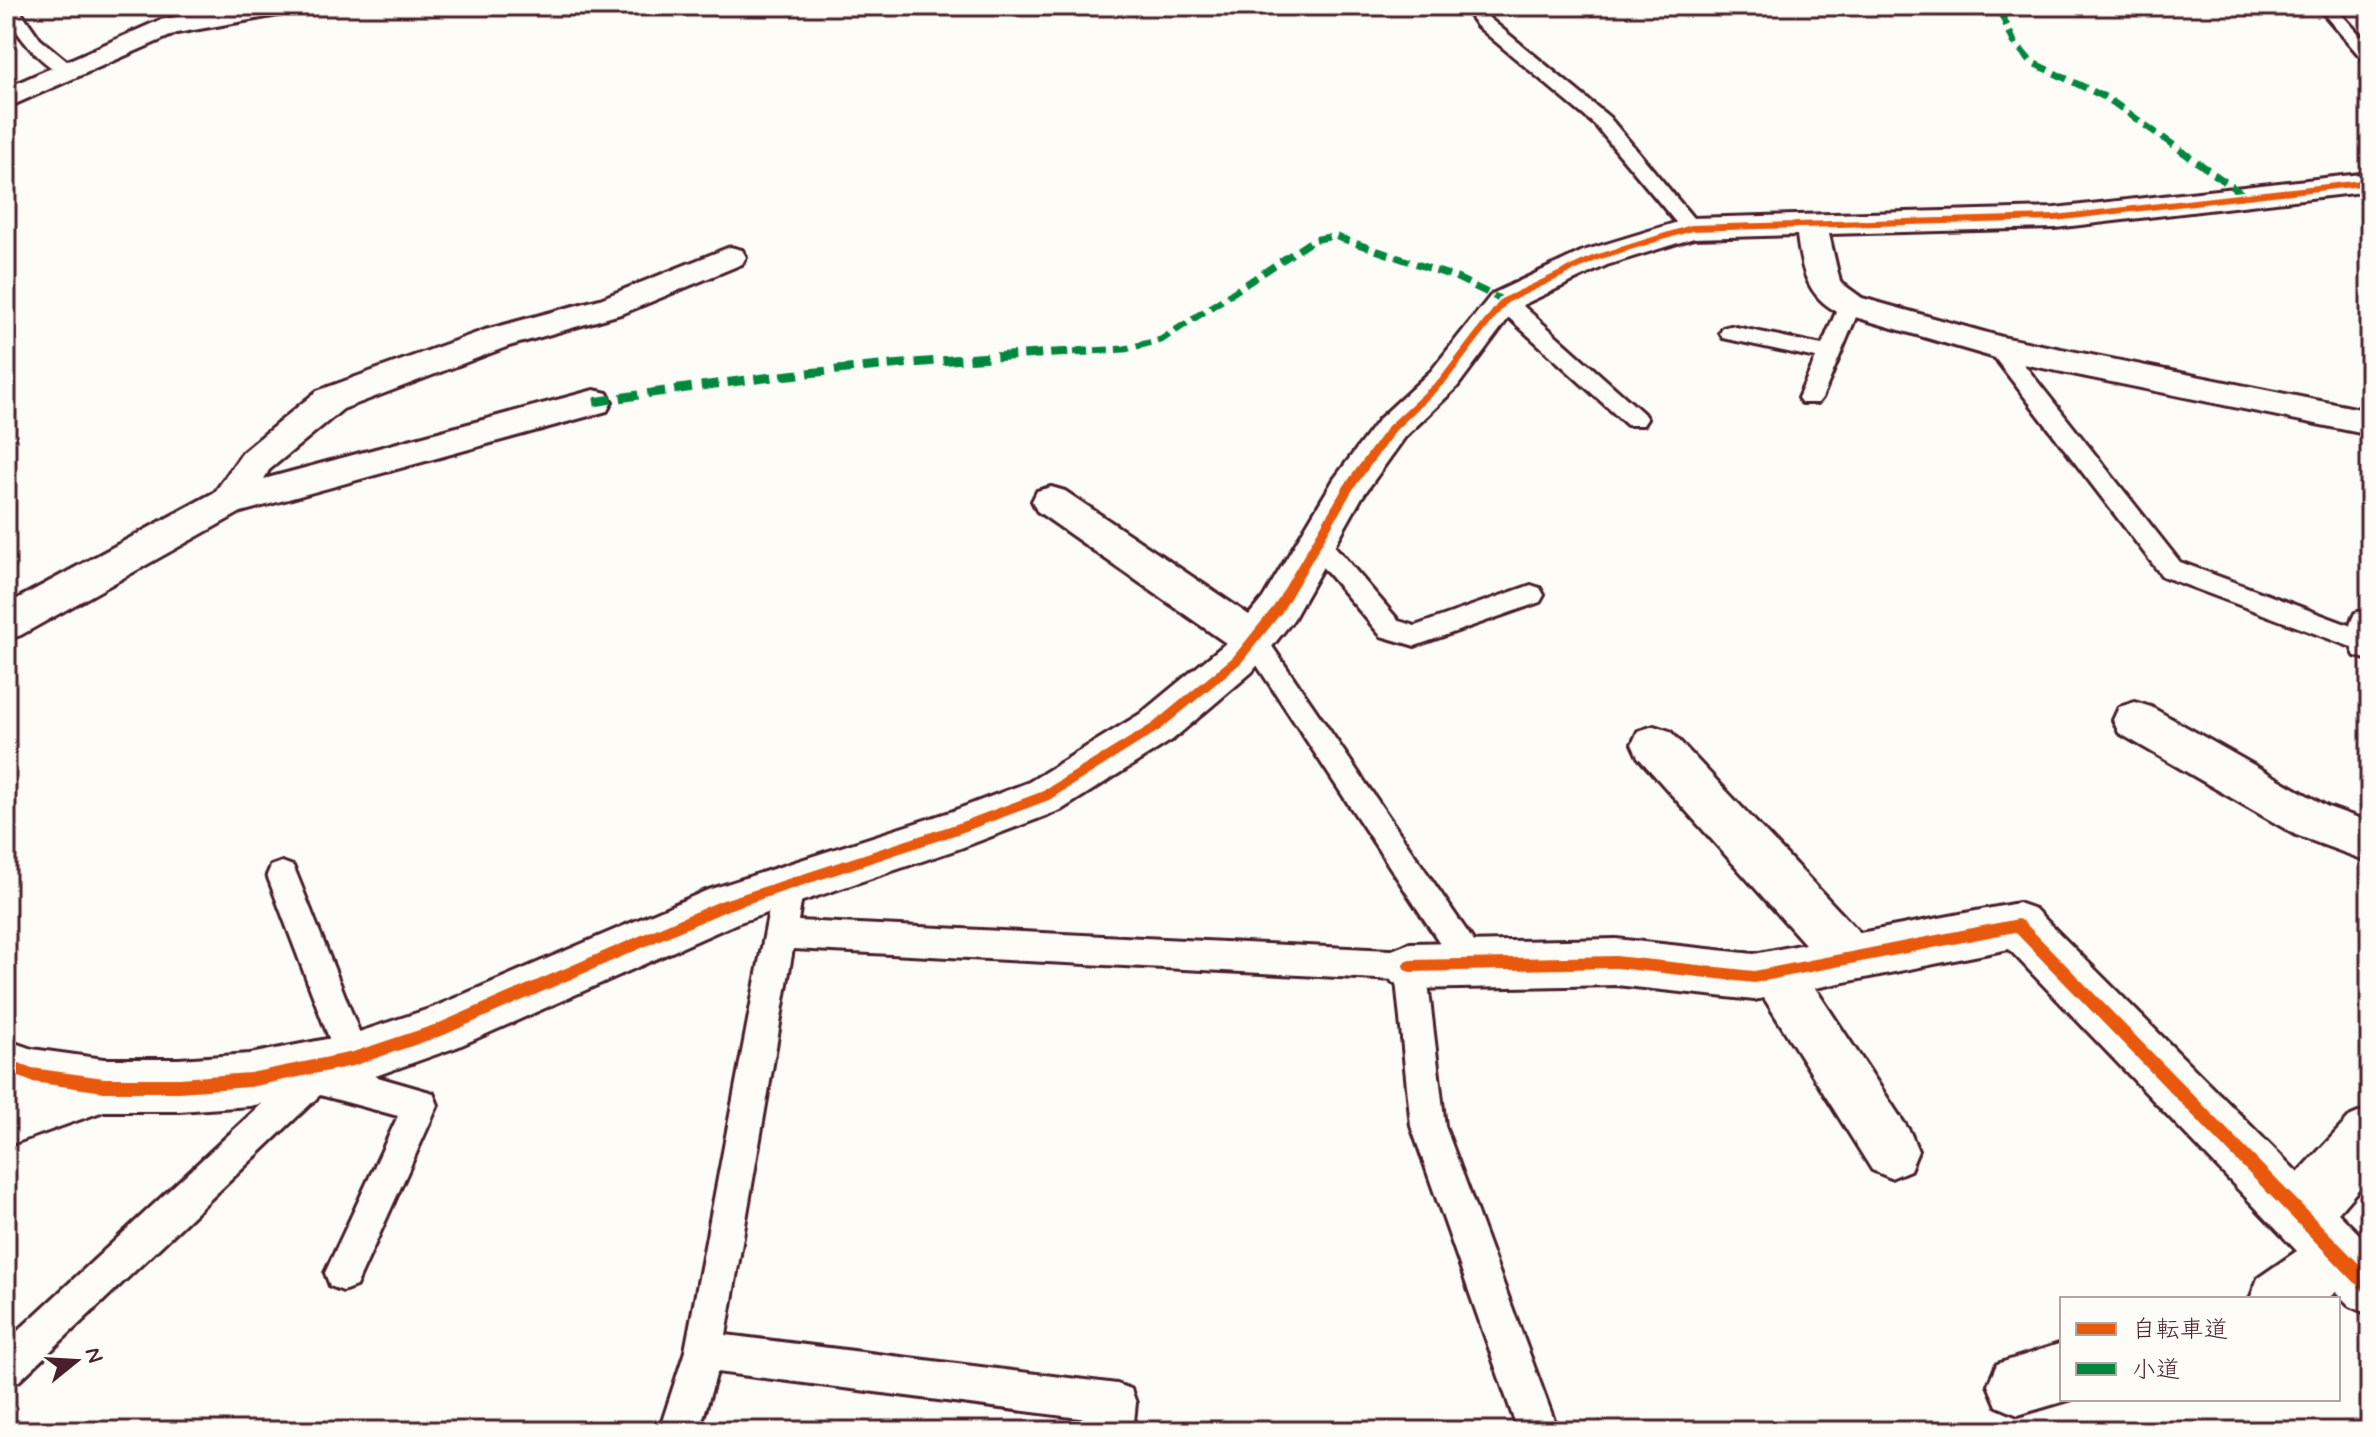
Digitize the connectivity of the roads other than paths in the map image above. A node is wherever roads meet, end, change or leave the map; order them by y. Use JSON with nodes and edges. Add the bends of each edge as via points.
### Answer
{"nodes":[{"id":1,"x":9,"y":6,"type":"edge"},
{"id":2,"x":284,"y":6,"type":"edge"},
{"id":3,"x":1471,"y":6,"type":"edge"},
{"id":4,"x":2325,"y":6,"type":"edge"},
{"id":5,"x":2370,"y":57,"type":"edge"},
{"id":6,"x":68,"y":71,"type":"junction"},
{"id":7,"x":6,"y":99,"type":"edge"},
{"id":8,"x":2370,"y":182,"type":"edge"},
{"id":9,"x":1812,"y":223,"type":"junction"},
{"id":10,"x":1691,"y":228,"type":"junction"},
{"id":11,"x":730,"y":257,"type":"dead end"},
{"id":12,"x":1504,"y":301,"type":"junction"},
{"id":13,"x":1850,"y":305,"type":"junction"},
{"id":14,"x":1731,"y":333,"type":"dead end"},
{"id":15,"x":1999,"y":348,"type":"junction"},
{"id":16,"x":1829,"y":354,"type":"junction"},
{"id":17,"x":1810,"y":398,"type":"dead end"},
{"id":18,"x":594,"y":402,"type":"dead end"},
{"id":19,"x":1635,"y":419,"type":"dead end"},
{"id":20,"x":2370,"y":423,"type":"edge"},
{"id":21,"x":1051,"y":501,"type":"dead end"},
{"id":22,"x":229,"y":502,"type":"junction"},
{"id":23,"x":1317,"y":543,"type":"junction"},
{"id":24,"x":1531,"y":595,"type":"dead end"},
{"id":25,"x":6,"y":624,"type":"edge"},
{"id":26,"x":2370,"y":624,"type":"edge"},
{"id":27,"x":1254,"y":640,"type":"junction"},
{"id":28,"x":2370,"y":644,"type":"edge"},
{"id":29,"x":2135,"y":720,"type":"dead end"},
{"id":30,"x":1654,"y":744,"type":"dead end"},
{"id":31,"x":2370,"y":842,"type":"edge"},
{"id":32,"x":282,"y":875,"type":"dead end"},
{"id":33,"x":789,"y":884,"type":"junction"},
{"id":34,"x":780,"y":934,"type":"junction"},
{"id":35,"x":1850,"y":958,"type":"junction"},
{"id":36,"x":1472,"y":965,"type":"junction"},
{"id":37,"x":1410,"y":966,"type":"junction"},
{"id":38,"x":1776,"y":972,"type":"junction"},
{"id":39,"x":6,"y":1065,"type":"edge"},
{"id":40,"x":332,"y":1067,"type":"junction"},
{"id":41,"x":104,"y":1085,"type":"junction"},
{"id":42,"x":6,"y":1119,"type":"edge"},
{"id":43,"x":2370,"y":1135,"type":"edge"},
{"id":44,"x":1891,"y":1151,"type":"dead end"},
{"id":45,"x":2299,"y":1214,"type":"junction"},
{"id":46,"x":2355,"y":1271,"type":"edge"},
{"id":47,"x":343,"y":1273,"type":"dead end"},
{"id":48,"x":2284,"y":1297,"type":"edge"},
{"id":49,"x":704,"y":1351,"type":"junction"},
{"id":50,"x":6,"y":1368,"type":"edge"},
{"id":51,"x":679,"y":1431,"type":"edge"},
{"id":52,"x":1113,"y":1431,"type":"edge"},
{"id":53,"x":1538,"y":1431,"type":"edge"}],
"edges":[{"from":1,"to":6,"type":"lane","via":[[34,43]]},
{"from":2,"to":6,"type":"street","via":[[170,26]]},
{"from":3,"to":10,"type":"lane","via":[[1483,22],[1602,121]]},
{"from":4,"to":5,"type":"lane"},
{"from":6,"to":7,"type":"street"},
{"from":8,"to":9,"type":"street","via":[[2055,218]]},
{"from":9,"to":10,"type":"street"},
{"from":9,"to":13,"type":"street","via":[[1820,282],[1836,300]]},
{"from":10,"to":12,"type":"street","via":[[1595,258]]},
{"from":11,"to":22,"type":"street","via":[[612,306],[497,338],[330,400],[256,461]]},
{"from":12,"to":19,"type":"lane"},
{"from":12,"to":23,"type":"street","via":[[1444,379],[1392,428]]},
{"from":13,"to":15,"type":"street"},
{"from":13,"to":16,"type":"lane"},
{"from":14,"to":16,"type":"lane"},
{"from":15,"to":20,"type":"street"},
{"from":15,"to":28,"type":"lane","via":[[2171,569]]},
{"from":16,"to":17,"type":"lane"},
{"from":18,"to":22,"type":"street"},
{"from":21,"to":27,"type":"street"},
{"from":22,"to":25,"type":"street"},
{"from":23,"to":24,"type":"lane","via":[[1390,629],[1415,636]]},
{"from":23,"to":27,"type":"street"},
{"from":26,"to":28,"type":"street"},
{"from":27,"to":33,"type":"street","via":[[1156,727],[1045,796]]},
{"from":27,"to":36,"type":"lane"},
{"from":29,"to":31,"type":"street","via":[[2312,821]]},
{"from":30,"to":35,"type":"street"},
{"from":32,"to":40,"type":"lane"},
{"from":33,"to":34,"type":"lane"},
{"from":33,"to":40,"type":"street","via":[[725,905],[439,1030]]},
{"from":34,"to":37,"type":"lane"},
{"from":34,"to":49,"type":"lane"},
{"from":35,"to":38,"type":"street"},
{"from":35,"to":45,"type":"street","via":[[2018,925]]},
{"from":36,"to":37,"type":"street"},
{"from":36,"to":38,"type":"street","via":[[1616,962],[1754,977]]},
{"from":37,"to":53,"type":"lane","via":[[1428,1126]]},
{"from":38,"to":44,"type":"street"},
{"from":39,"to":41,"type":"street","via":[[32,1075]]},
{"from":40,"to":41,"type":"street","via":[[250,1080]]},
{"from":40,"to":47,"type":"lane","via":[[421,1105]]},
{"from":40,"to":50,"type":"lane"},
{"from":41,"to":42,"type":"street"},
{"from":43,"to":45,"type":"street"},
{"from":45,"to":46,"type":"street"},
{"from":46,"to":48,"type":"street"},
{"from":49,"to":51,"type":"lane"},
{"from":49,"to":52,"type":"lane","via":[[1117,1403]]}]}
